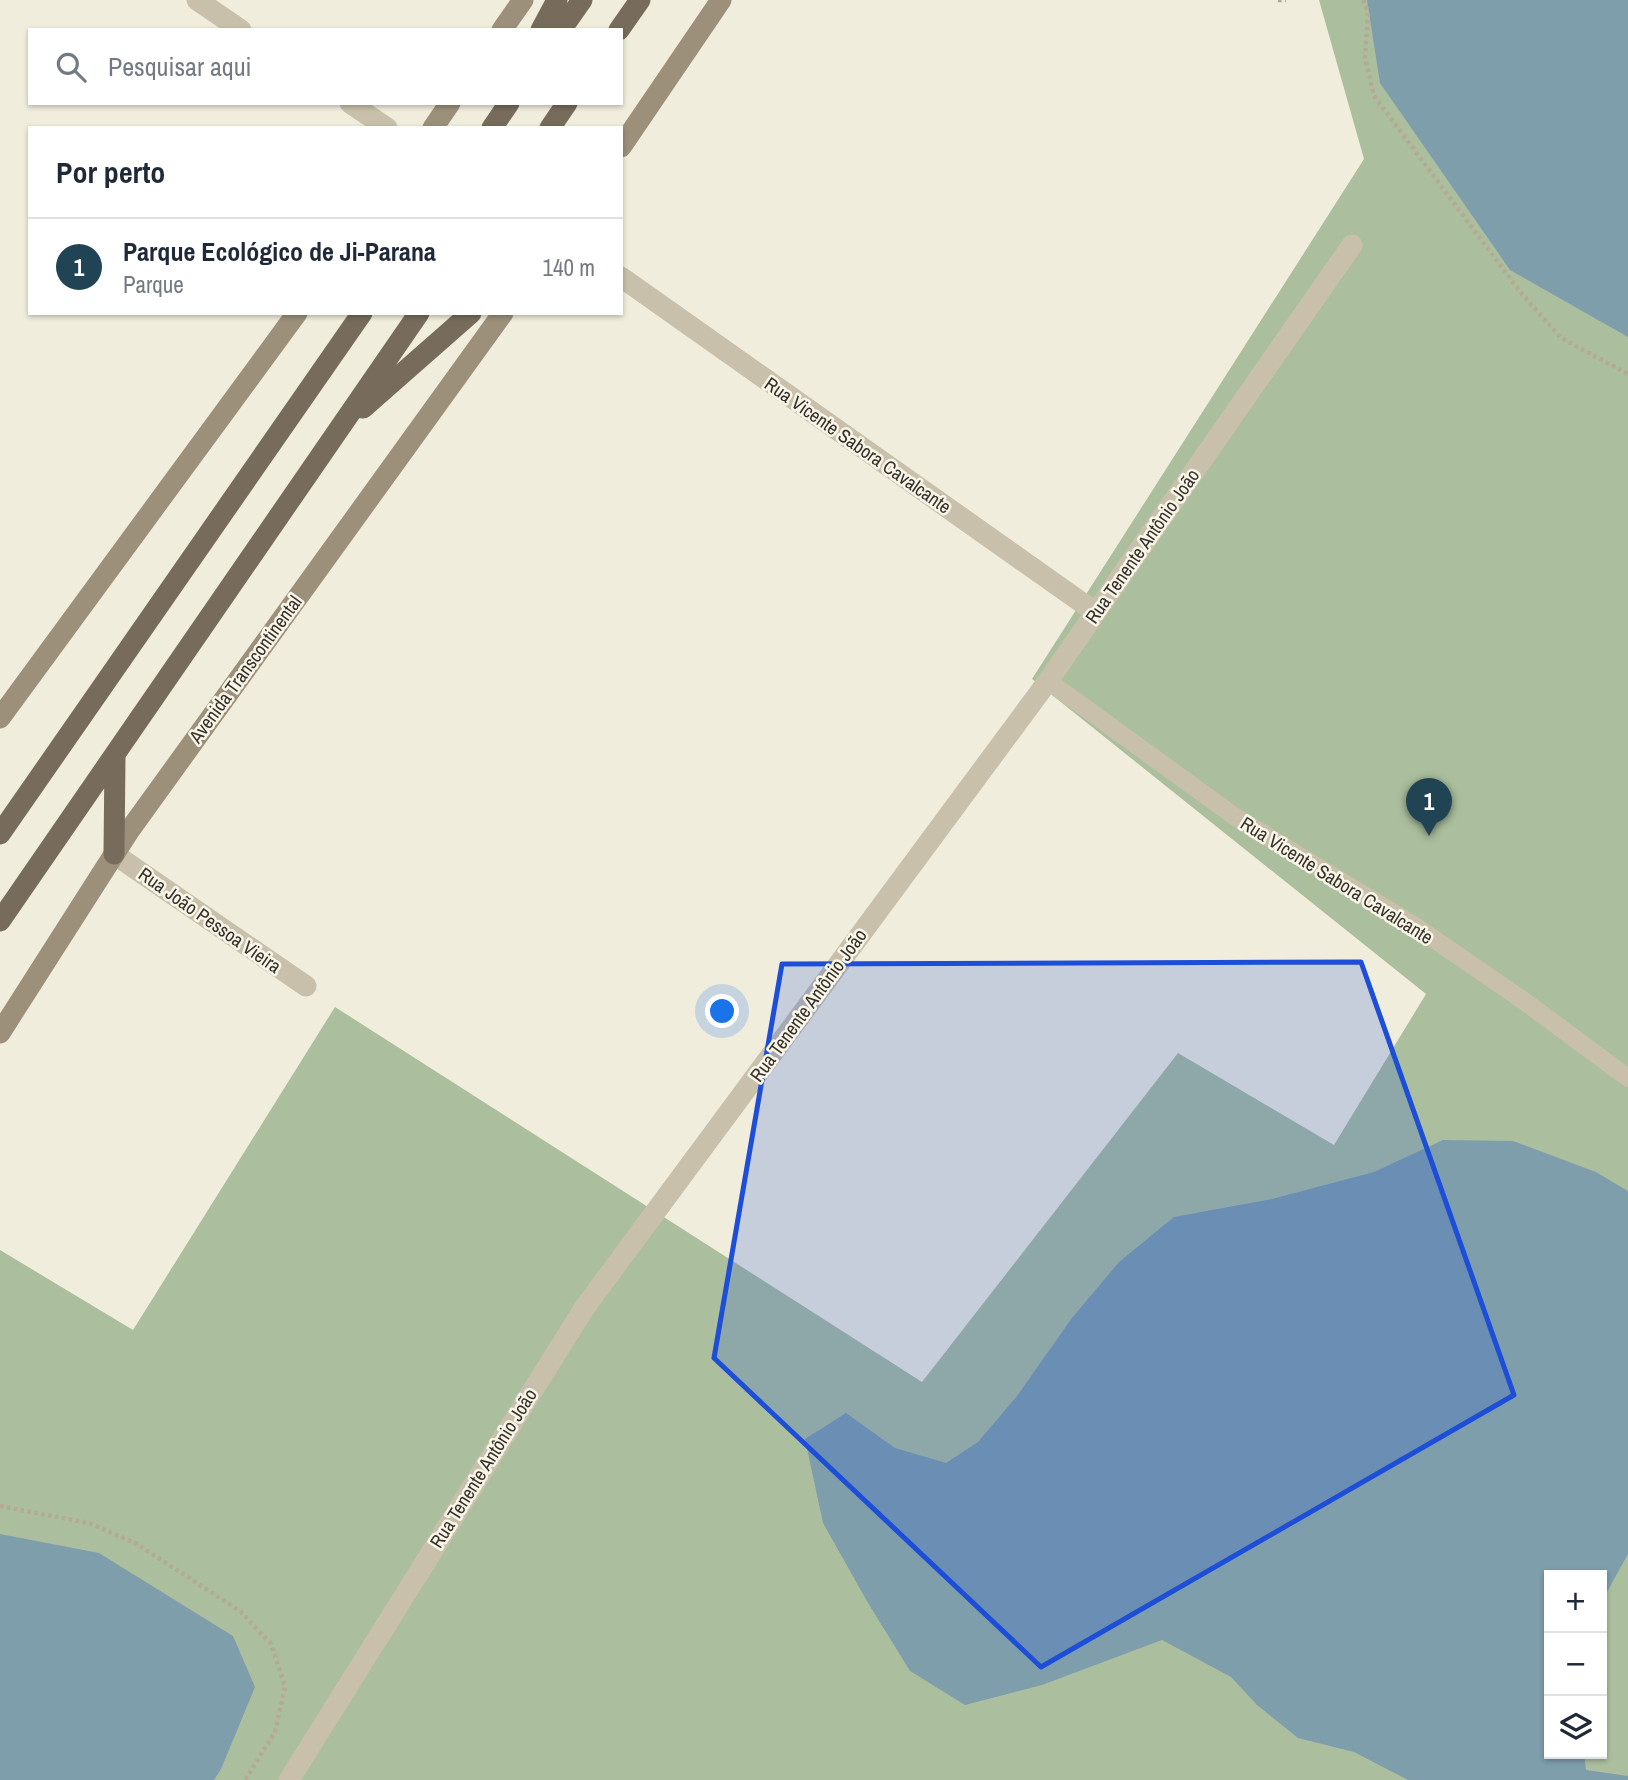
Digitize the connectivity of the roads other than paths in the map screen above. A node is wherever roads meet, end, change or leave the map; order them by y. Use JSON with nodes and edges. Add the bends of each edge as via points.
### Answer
{"nodes":[{"id":1,"x":197,"y":0,"type":"edge"},
{"id":2,"x":523,"y":0,"type":"edge"},
{"id":3,"x":557,"y":0,"type":"edge"},
{"id":4,"x":582,"y":0,"type":"edge"},
{"id":5,"x":640,"y":0,"type":"edge"},
{"id":6,"x":721,"y":0,"type":"edge"},
{"id":7,"x":238,"y":28,"type":"edge"},
{"id":8,"x":503,"y":28,"type":"edge"},
{"id":9,"x":542,"y":28,"type":"edge"},
{"id":10,"x":562,"y":28,"type":"edge"},
{"id":11,"x":620,"y":28,"type":"edge"},
{"id":12,"x":353,"y":105,"type":"edge"},
{"id":13,"x":449,"y":105,"type":"edge"},
{"id":14,"x":502,"y":105,"type":"edge"},
{"id":15,"x":508,"y":105,"type":"edge"},
{"id":16,"x":566,"y":105,"type":"edge"},
{"id":17,"x":384,"y":126,"type":"edge"},
{"id":18,"x":434,"y":126,"type":"edge"},
{"id":19,"x":492,"y":126,"type":"edge"},
{"id":20,"x":492,"y":126,"type":"edge"},
{"id":21,"x":551,"y":126,"type":"edge"},
{"id":22,"x":623,"y":144,"type":"edge"},
{"id":23,"x":1352,"y":246,"type":"dead end"},
{"id":24,"x":623,"y":278,"type":"edge"},
{"id":25,"x":297,"y":315,"type":"edge"},
{"id":26,"x":361,"y":315,"type":"edge"},
{"id":27,"x":418,"y":315,"type":"edge"},
{"id":28,"x":469,"y":315,"type":"edge"},
{"id":29,"x":502,"y":315,"type":"edge"},
{"id":30,"x":337,"y":430,"type":"junction"},
{"id":31,"x":1095,"y":612,"type":"junction"},
{"id":32,"x":1048,"y":681,"type":"junction"},
{"id":33,"x":0,"y":718,"type":"edge"},
{"id":34,"x":115,"y":757,"type":"junction"},
{"id":35,"x":0,"y":834,"type":"edge"},
{"id":36,"x":114,"y":854,"type":"junction"},
{"id":37,"x":0,"y":921,"type":"edge"},
{"id":38,"x":306,"y":986,"type":"dead end"},
{"id":39,"x":0,"y":1033,"type":"edge"},
{"id":40,"x":1628,"y":1078,"type":"edge"},
{"id":41,"x":289,"y":1780,"type":"edge"}],
"edges":[{"from":1,"to":7,"type":"street"},
{"from":2,"to":8,"type":"street"},
{"from":3,"to":9,"type":"main road"},
{"from":4,"to":10,"type":"main road"},
{"from":5,"to":11,"type":"main road"},
{"from":6,"to":22,"type":"street"},
{"from":12,"to":17,"type":"street"},
{"from":13,"to":18,"type":"street"},
{"from":14,"to":19,"type":"main road"},
{"from":15,"to":20,"type":"main road"},
{"from":16,"to":21,"type":"main road"},
{"from":23,"to":31,"type":"street","name":"Rua Tenente Antônio João"},
{"from":24,"to":31,"type":"street","name":"Rua Vicente Sabora Cavalcante"},
{"from":25,"to":33,"type":"street"},
{"from":26,"to":35,"type":"main road"},
{"from":27,"to":30,"type":"main road"},
{"from":28,"to":30,"type":"main road"},
{"from":29,"to":36,"type":"street","name":"Avenida Transcontinental"},
{"from":30,"to":34,"type":"main road"},
{"from":31,"to":32,"type":"street","name":"Rua Tenente Antônio João"},
{"from":32,"to":40,"type":"lane","name":"Rua Vicente Sabora Cavalcante","via":[[1234,816],[1418,928]]},
{"from":32,"to":41,"type":"street","name":"Rua Tenente Antônio João","via":[[584,1307]]},
{"from":34,"to":36,"type":"main road"},
{"from":34,"to":37,"type":"main road"},
{"from":36,"to":38,"type":"street","name":"Rua João Pessoa Vieira"},
{"from":36,"to":39,"type":"street","name":"Avenida Transcontinental"}]}
